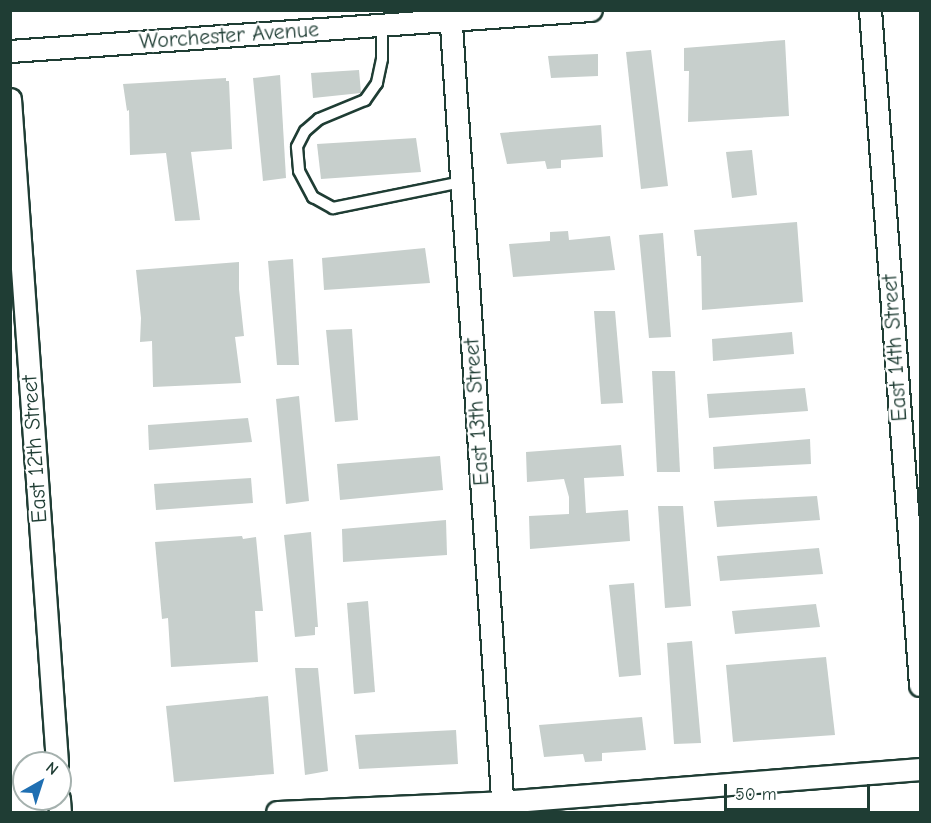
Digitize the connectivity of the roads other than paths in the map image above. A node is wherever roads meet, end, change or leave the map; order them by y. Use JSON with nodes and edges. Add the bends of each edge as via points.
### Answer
{"nodes":[{"id":1,"x":591,"y":10,"type":"edge"},
{"id":2,"x":870,"y":10,"type":"edge"},
{"id":3,"x":451,"y":16,"type":"edge"},
{"id":4,"x":382,"y":25,"type":"junction"},
{"id":5,"x":10,"y":51,"type":"edge"},
{"id":6,"x":10,"y":99,"type":"edge"},
{"id":7,"x":12,"y":140,"type":"edge"},
{"id":8,"x":462,"y":182,"type":"junction"},
{"id":9,"x":921,"y":685,"type":"edge"},
{"id":10,"x":56,"y":751,"type":"edge"},
{"id":11,"x":921,"y":769,"type":"edge"},
{"id":12,"x":503,"y":807,"type":"edge"},
{"id":13,"x":277,"y":813,"type":"edge"}],
"edges":[{"from":1,"to":3,"type":"street","name":"Worchester Avenue"},
{"from":2,"to":9,"type":"street","name":"East 14th Street"},
{"from":3,"to":4,"type":"street","name":"Worchester Avenue"},
{"from":3,"to":8,"type":"street","name":"East 13th Street"},
{"from":4,"to":5,"type":"street","name":"Worchester Avenue"},
{"from":4,"to":8,"type":"lane","via":[[382,59],[376,83],[365,99],[319,119],[305,131],[297,147],[298,171],[313,197],[333,208]]},
{"from":6,"to":7,"type":"street","name":"East 12th Street"},
{"from":7,"to":10,"type":"street","name":"East 12th Street"},
{"from":8,"to":12,"type":"street","name":"East 13th Street"},
{"from":11,"to":12,"type":"street"},
{"from":12,"to":13,"type":"street"}]}
